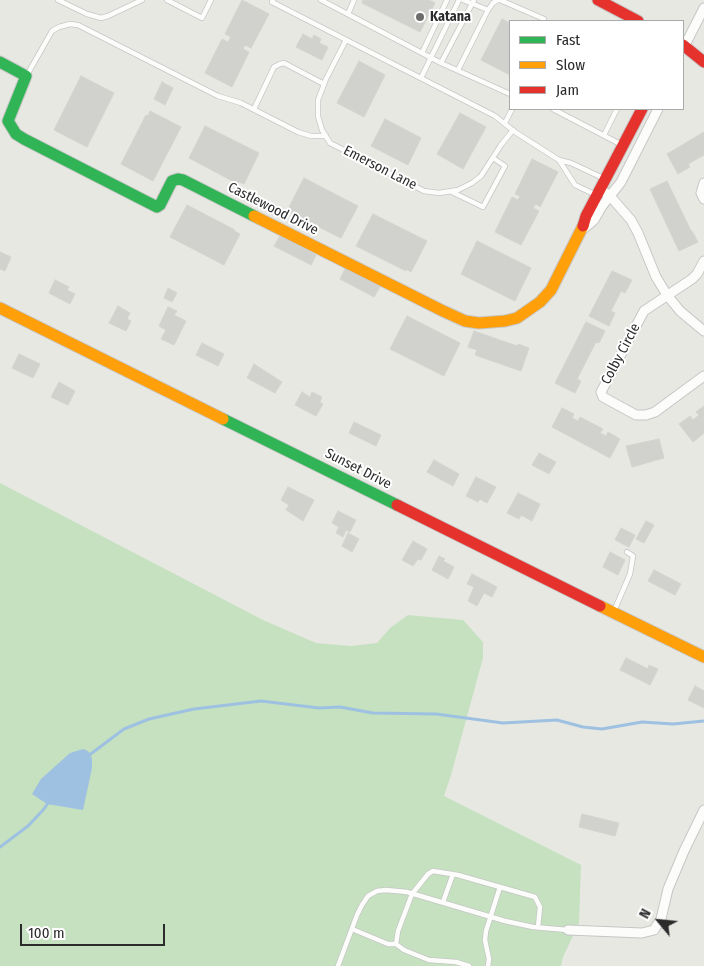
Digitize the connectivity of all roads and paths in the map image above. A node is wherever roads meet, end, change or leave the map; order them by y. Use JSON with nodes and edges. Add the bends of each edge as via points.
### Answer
{"nodes":[{"id":1,"x":58,"y":0,"type":"edge"},
{"id":2,"x":142,"y":0,"type":"edge"},
{"id":3,"x":167,"y":0,"type":"edge"},
{"id":4,"x":211,"y":0,"type":"edge"},
{"id":5,"x":273,"y":0,"type":"edge"},
{"id":6,"x":321,"y":0,"type":"edge"},
{"id":7,"x":354,"y":0,"type":"edge"},
{"id":8,"x":447,"y":0,"type":"edge"},
{"id":9,"x":461,"y":0,"type":"edge"},
{"id":10,"x":499,"y":0,"type":"edge"},
{"id":11,"x":598,"y":0,"type":"edge"},
{"id":12,"x":473,"y":2,"type":"edge"},
{"id":13,"x":704,"y":8,"type":"edge"},
{"id":14,"x":488,"y":10,"type":"junction"},
{"id":15,"x":348,"y":14,"type":"junction"},
{"id":16,"x":544,"y":19,"type":"dead end"},
{"id":17,"x":636,"y":20,"type":"edge"},
{"id":18,"x":346,"y":40,"type":"junction"},
{"id":19,"x":684,"y":45,"type":"edge"},
{"id":20,"x":684,"y":47,"type":"edge"},
{"id":21,"x":684,"y":48,"type":"edge"},
{"id":22,"x":704,"y":48,"type":"edge"},
{"id":23,"x":422,"y":53,"type":"junction"},
{"id":24,"x":432,"y":58,"type":"junction"},
{"id":25,"x":0,"y":62,"type":"edge"},
{"id":26,"x":704,"y":62,"type":"edge"},
{"id":27,"x":442,"y":63,"type":"junction"},
{"id":28,"x":458,"y":70,"type":"junction"},
{"id":29,"x":26,"y":76,"type":"junction"},
{"id":30,"x":421,"y":78,"type":"junction"},
{"id":31,"x":324,"y":84,"type":"junction"},
{"id":32,"x":509,"y":94,"type":"edge"},
{"id":33,"x":254,"y":109,"type":"junction"},
{"id":34,"x":511,"y":110,"type":"edge"},
{"id":35,"x":555,"y":110,"type":"edge"},
{"id":36,"x":616,"y":110,"type":"edge"},
{"id":37,"x":641,"y":110,"type":"edge"},
{"id":38,"x":657,"y":110,"type":"edge"},
{"id":39,"x":505,"y":122,"type":"junction"},
{"id":40,"x":513,"y":130,"type":"junction"},
{"id":41,"x":604,"y":135,"type":"junction"},
{"id":42,"x":326,"y":136,"type":"junction"},
{"id":43,"x":623,"y":146,"type":"junction"},
{"id":44,"x":493,"y":158,"type":"junction"},
{"id":45,"x":559,"y":160,"type":"junction"},
{"id":46,"x":704,"y":183,"type":"edge"},
{"id":47,"x":600,"y":188,"type":"junction"},
{"id":48,"x":451,"y":191,"type":"junction"},
{"id":49,"x":610,"y":196,"type":"junction"},
{"id":50,"x":704,"y":199,"type":"edge"},
{"id":51,"x":582,"y":230,"type":"junction"},
{"id":52,"x":704,"y":260,"type":"edge"},
{"id":53,"x":667,"y":295,"type":"junction"},
{"id":54,"x":0,"y":308,"type":"edge"},
{"id":55,"x":704,"y":331,"type":"edge"},
{"id":56,"x":704,"y":376,"type":"edge"},
{"id":57,"x":627,"y":552,"type":"dead end"},
{"id":58,"x":614,"y":612,"type":"junction"},
{"id":59,"x":704,"y":657,"type":"edge"},
{"id":60,"x":704,"y":810,"type":"edge"},
{"id":61,"x":453,"y":874,"type":"junction"},
{"id":62,"x":500,"y":887,"type":"junction"},
{"id":63,"x":412,"y":894,"type":"junction"},
{"id":64,"x":443,"y":902,"type":"junction"},
{"id":65,"x":490,"y":917,"type":"junction"},
{"id":66,"x":538,"y":927,"type":"junction"},
{"id":67,"x":352,"y":929,"type":"junction"},
{"id":68,"x":568,"y":930,"type":"joint"},
{"id":69,"x":396,"y":944,"type":"junction"},
{"id":70,"x":338,"y":966,"type":"edge"},
{"id":71,"x":469,"y":966,"type":"edge"},
{"id":72,"x":488,"y":966,"type":"edge"}],
"edges":[{"from":1,"to":2,"type":"lane","via":[[101,18]]},
{"from":3,"to":4,"type":"lane","via":[[202,18]]},
{"from":5,"to":18,"type":"lane"},
{"from":6,"to":15,"type":"lane"},
{"from":7,"to":15,"type":"lane"},
{"from":8,"to":23,"type":"lane"},
{"from":9,"to":12,"type":"lane"},
{"from":9,"to":24,"type":"lane"},
{"from":10,"to":14,"type":"lane"},
{"from":10,"to":16,"type":"lane"},
{"from":11,"to":17,"type":"main road"},
{"from":12,"to":14,"type":"lane"},
{"from":12,"to":27,"type":"lane"},
{"from":13,"to":19,"type":"street"},
{"from":14,"to":28,"type":"lane"},
{"from":15,"to":23,"type":"lane"},
{"from":18,"to":30,"type":"lane"},
{"from":18,"to":31,"type":"lane"},
{"from":20,"to":22,"type":"main road"},
{"from":21,"to":26,"type":"main road"},
{"from":23,"to":24,"type":"lane"},
{"from":24,"to":27,"type":"lane"},
{"from":24,"to":30,"type":"lane"},
{"from":25,"to":29,"type":"main road"},
{"from":27,"to":28,"type":"lane"},
{"from":28,"to":32,"type":"lane"},
{"from":29,"to":33,"type":"lane","via":[[52,31],[70,24],[78,25],[218,96]]},
{"from":29,"to":51,"type":"main road","name":"Castlewood Drive","via":[[8,121],[16,134],[24,139],[157,207],[172,182],[178,178],[183,180],[465,321],[479,323],[517,318],[540,302],[551,290]]},
{"from":30,"to":39,"type":"lane"},
{"from":31,"to":33,"type":"lane","via":[[280,64],[274,68]]},
{"from":31,"to":42,"type":"lane","via":[[318,100],[318,116]]},
{"from":33,"to":42,"type":"lane","via":[[298,132]]},
{"from":34,"to":39,"type":"lane"},
{"from":35,"to":41,"type":"lane"},
{"from":36,"to":41,"type":"lane"},
{"from":37,"to":43,"type":"main road","name":"Castlewood Drive"},
{"from":38,"to":49,"type":"street","name":"Castlewood Drive"},
{"from":39,"to":40,"type":"lane"},
{"from":40,"to":44,"type":"lane","name":"Emerson Lane"},
{"from":40,"to":45,"type":"lane"},
{"from":41,"to":43,"type":"lane"},
{"from":42,"to":48,"type":"lane","name":"Emerson Lane","via":[[330,143],[424,191],[439,194]]},
{"from":43,"to":47,"type":"main road","name":"Castlewood Drive"},
{"from":44,"to":48,"type":"lane","name":"Emerson Lane","via":[[481,176]]},
{"from":44,"to":48,"type":"lane","via":[[505,166],[483,207]]},
{"from":45,"to":47,"type":"lane","via":[[571,163]]},
{"from":45,"to":47,"type":"lane","via":[[575,185]]},
{"from":46,"to":50,"type":"street","via":[[701,193]]},
{"from":47,"to":49,"type":"street"},
{"from":47,"to":51,"type":"main road","name":"Castlewood Drive"},
{"from":49,"to":51,"type":"street","name":"Castlewood Drive","via":[[594,220]]},
{"from":49,"to":53,"type":"street","via":[[638,233]]},
{"from":52,"to":53,"type":"street","via":[[697,274]]},
{"from":53,"to":55,"type":"street","via":[[680,312]]},
{"from":53,"to":56,"type":"street","name":"Colby Circle","via":[[644,311],[601,392],[603,397],[636,414],[646,415]]},
{"from":54,"to":58,"type":"main road","name":"Sunset Drive"},
{"from":57,"to":58,"type":"lane","via":[[633,556],[630,574]]},
{"from":58,"to":59,"type":"main road","name":"Sunset Drive"},
{"from":60,"to":68,"type":"street","via":[[668,889],[661,919],[654,930],[642,933]]},
{"from":61,"to":62,"type":"lane"},
{"from":61,"to":63,"type":"lane","via":[[433,871]]},
{"from":61,"to":64,"type":"lane"},
{"from":62,"to":65,"type":"lane"},
{"from":62,"to":66,"type":"lane","via":[[536,897],[540,907]]},
{"from":63,"to":64,"type":"lane"},
{"from":63,"to":67,"type":"lane","via":[[386,890],[368,896]]},
{"from":63,"to":69,"type":"lane"},
{"from":64,"to":65,"type":"lane"},
{"from":65,"to":66,"type":"lane"},
{"from":65,"to":72,"type":"lane","via":[[485,940]]},
{"from":66,"to":68,"type":"lane"},
{"from":67,"to":69,"type":"lane","via":[[388,944]]},
{"from":67,"to":70,"type":"lane"},
{"from":69,"to":71,"type":"lane","via":[[429,960]]}]}
